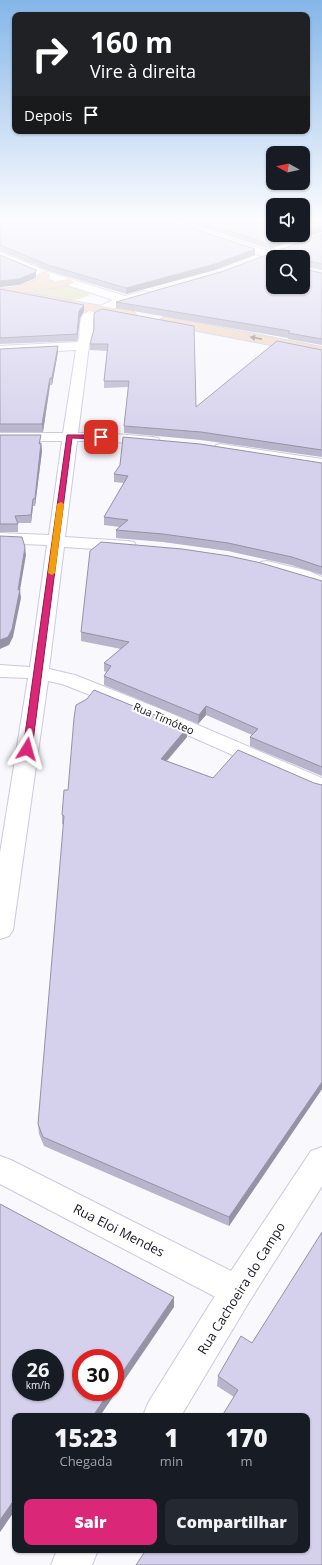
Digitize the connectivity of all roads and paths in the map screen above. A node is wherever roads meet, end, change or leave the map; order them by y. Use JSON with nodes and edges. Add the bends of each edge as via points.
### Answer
{"nodes":[{"id":1,"x":19,"y":294,"type":"edge"},
{"id":2,"x":106,"y":294,"type":"edge"},
{"id":3,"x":146,"y":294,"type":"edge"},
{"id":4,"x":23,"y":295,"type":"joint"},
{"id":5,"x":124,"y":300,"type":"junction"},
{"id":6,"x":0,"y":302,"type":"edge"},
{"id":7,"x":99,"y":309,"type":"junction"},
{"id":8,"x":124,"y":314,"type":"junction"},
{"id":9,"x":95,"y":328,"type":"junction"},
{"id":10,"x":0,"y":350,"type":"edge"},
{"id":11,"x":322,"y":351,"type":"edge"},
{"id":12,"x":322,"y":360,"type":"edge"},
{"id":13,"x":70,"y":436,"type":"junction"},
{"id":14,"x":0,"y":437,"type":"edge"},
{"id":15,"x":167,"y":442,"type":"edge"},
{"id":16,"x":205,"y":446,"type":"edge"},
{"id":17,"x":322,"y":464,"type":"edge"},
{"id":18,"x":0,"y":538,"type":"edge"},
{"id":19,"x":56,"y":540,"type":"junction"},
{"id":20,"x":143,"y":547,"type":"edge"},
{"id":21,"x":249,"y":562,"type":"edge"},
{"id":22,"x":322,"y":583,"type":"edge"},
{"id":23,"x":0,"y":671,"type":"edge"},
{"id":24,"x":39,"y":673,"type":"junction"},
{"id":25,"x":322,"y":786,"type":"edge"},
{"id":26,"x":0,"y":930,"type":"edge"},
{"id":27,"x":322,"y":1160,"type":"edge"},
{"id":28,"x":0,"y":1169,"type":"edge"},
{"id":29,"x":237,"y":1292,"type":"junction"},
{"id":30,"x":163,"y":1413,"type":"edge"},
{"id":31,"x":77,"y":1553,"type":"edge"},
{"id":32,"x":70,"y":1565,"type":"edge"}],
"edges":[{"from":1,"to":4,"type":"main road"},
{"from":2,"to":5,"type":"street"},
{"from":3,"to":5,"type":"street"},
{"from":4,"to":7,"type":"main road"},
{"from":5,"to":7,"type":"street"},
{"from":5,"to":8,"type":"street"},
{"from":6,"to":9,"type":"main road"},
{"from":7,"to":8,"type":"main road"},
{"from":7,"to":9,"type":"street"},
{"from":8,"to":9,"type":"main road","via":[[139,321]]},
{"from":9,"to":10,"type":"street"},
{"from":9,"to":13,"type":"street"},
{"from":11,"to":12,"type":"main road","one_way":true,"via":[[157,325]]},
{"from":13,"to":14,"type":"street"},
{"from":13,"to":15,"type":"street"},
{"from":13,"to":19,"type":"street"},
{"from":16,"to":17,"type":"street"},
{"from":18,"to":19,"type":"street"},
{"from":19,"to":20,"type":"street"},
{"from":19,"to":24,"type":"street"},
{"from":21,"to":22,"type":"street","via":[[303,575]]},
{"from":23,"to":24,"type":"street","name":"Rua Timóteo"},
{"from":24,"to":25,"type":"street","name":"Rua Timóteo","via":[[90,687]]},
{"from":24,"to":26,"type":"street"},
{"from":27,"to":29,"type":"street","name":"Rua Cachoeira do Campo"},
{"from":28,"to":29,"type":"street","name":"Rua Eloi Mendes"},
{"from":29,"to":30,"type":"street","name":"Rua Cachoeira do Campo"},
{"from":31,"to":32,"type":"street"}]}
